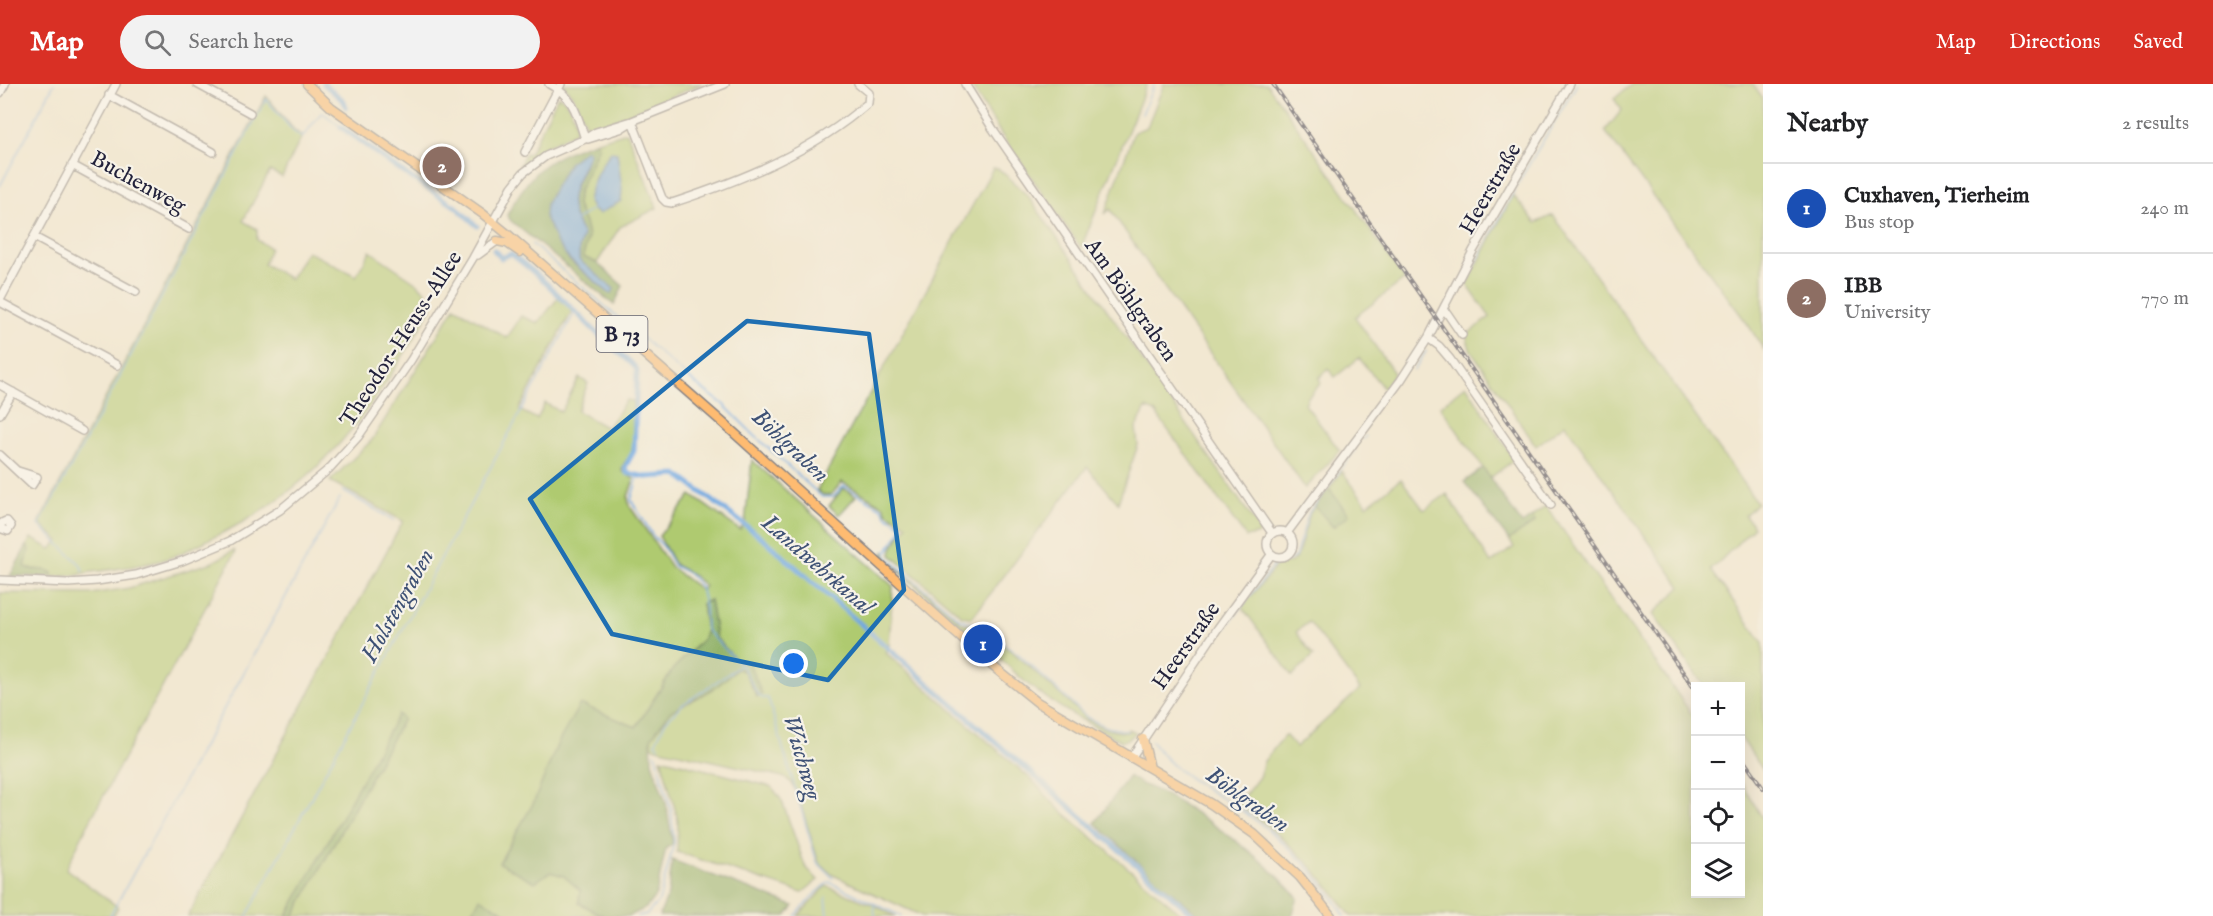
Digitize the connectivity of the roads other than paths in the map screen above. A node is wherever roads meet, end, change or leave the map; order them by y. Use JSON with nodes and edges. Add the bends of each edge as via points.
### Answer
{"nodes":[{"id":1,"x":5,"y":84,"type":"edge"},
{"id":2,"x":116,"y":84,"type":"edge"},
{"id":3,"x":197,"y":84,"type":"edge"},
{"id":4,"x":307,"y":84,"type":"edge"},
{"id":5,"x":549,"y":84,"type":"edge"},
{"id":6,"x":725,"y":84,"type":"edge"},
{"id":7,"x":858,"y":84,"type":"edge"},
{"id":8,"x":965,"y":84,"type":"edge"},
{"id":9,"x":1570,"y":84,"type":"edge"},
{"id":10,"x":559,"y":86,"type":"edge"},
{"id":11,"x":0,"y":93,"type":"edge"},
{"id":12,"x":110,"y":95,"type":"junction"},
{"id":13,"x":250,"y":113,"type":"dead end"},
{"id":14,"x":632,"y":121,"type":"junction"},
{"id":15,"x":585,"y":139,"type":"junction"},
{"id":16,"x":213,"y":152,"type":"dead end"},
{"id":17,"x":525,"y":152,"type":"dead end"},
{"id":18,"x":72,"y":165,"type":"junction"},
{"id":19,"x":494,"y":223,"type":"junction"},
{"id":20,"x":189,"y":229,"type":"dead end"},
{"id":21,"x":34,"y":237,"type":"junction"},
{"id":22,"x":497,"y":241,"type":"joint"},
{"id":23,"x":473,"y":258,"type":"junction"},
{"id":24,"x":546,"y":267,"type":"junction"},
{"id":25,"x":136,"y":292,"type":"dead end"},
{"id":26,"x":0,"y":301,"type":"edge"},
{"id":27,"x":1442,"y":311,"type":"junction"},
{"id":28,"x":1462,"y":335,"type":"dead end"},
{"id":29,"x":1428,"y":338,"type":"junction"},
{"id":30,"x":117,"y":366,"type":"dead end"},
{"id":31,"x":0,"y":386,"type":"edge"},
{"id":32,"x":13,"y":392,"type":"junction"},
{"id":33,"x":0,"y":414,"type":"edge"},
{"id":34,"x":82,"y":431,"type":"dead end"},
{"id":35,"x":0,"y":455,"type":"edge"},
{"id":36,"x":18,"y":471,"type":"dead end"},
{"id":37,"x":1551,"y":505,"type":"dead end"},
{"id":38,"x":1272,"y":533,"type":"junction"},
{"id":39,"x":1287,"y":533,"type":"junction"},
{"id":40,"x":1271,"y":555,"type":"junction"},
{"id":41,"x":0,"y":580,"type":"edge"},
{"id":42,"x":1143,"y":739,"type":"junction"},
{"id":43,"x":1131,"y":758,"type":"junction"},
{"id":44,"x":1150,"y":768,"type":"junction"},
{"id":45,"x":1331,"y":916,"type":"edge"}],
"edges":[{"from":1,"to":11,"type":"street"},
{"from":2,"to":12,"type":"street"},
{"from":3,"to":13,"type":"street"},
{"from":4,"to":19,"type":"main road","number":"B 73","via":[[339,114]]},
{"from":5,"to":10,"type":"street"},
{"from":6,"to":14,"type":"street","name":"Theodor-Heuss-Allee"},
{"from":7,"to":14,"type":"street","via":[[868,92],[869,102],[814,143],[777,163],[672,203],[662,198]]},
{"from":8,"to":38,"type":"street","name":"Am Böhlgraben"},
{"from":9,"to":27,"type":"street","name":"Heerstraße"},
{"from":10,"to":15,"type":"street","via":[[572,103]]},
{"from":10,"to":17,"type":"street"},
{"from":12,"to":16,"type":"street"},
{"from":12,"to":18,"type":"street"},
{"from":14,"to":15,"type":"street","name":"Theodor-Heuss-Allee"},
{"from":15,"to":19,"type":"street","name":"Theodor-Heuss-Allee","via":[[546,156],[523,173]]},
{"from":18,"to":20,"type":"street","name":"Buchenweg"},
{"from":18,"to":21,"type":"street"},
{"from":19,"to":23,"type":"street","name":"Theodor-Heuss-Allee"},
{"from":19,"to":24,"type":"main road","number":"B 73"},
{"from":21,"to":25,"type":"street"},
{"from":21,"to":26,"type":"street"},
{"from":22,"to":23,"type":"street"},
{"from":22,"to":24,"type":"main road","number":"B 73"},
{"from":23,"to":41,"type":"street","name":"Theodor-Heuss-Allee","via":[[358,437],[329,469],[280,510],[230,541],[146,572],[81,583]]},
{"from":24,"to":43,"type":"main road","number":"B 73","via":[[990,664],[1037,702]]},
{"from":26,"to":30,"type":"street"},
{"from":27,"to":28,"type":"street"},
{"from":27,"to":29,"type":"street","name":"Heerstraße"},
{"from":29,"to":37,"type":"street","via":[[1450,359]]},
{"from":29,"to":39,"type":"street","name":"Heerstraße"},
{"from":31,"to":32,"type":"street"},
{"from":32,"to":33,"type":"street"},
{"from":32,"to":34,"type":"street"},
{"from":35,"to":36,"type":"street"},
{"from":38,"to":39,"type":"street"},
{"from":38,"to":40,"type":"street","via":[[1267,544]]},
{"from":39,"to":40,"type":"street","name":"Heerstraße","via":[[1293,543],[1291,551],[1285,556]]},
{"from":40,"to":42,"type":"street","name":"Heerstraße"},
{"from":42,"to":43,"type":"street","name":"Heerstraße"},
{"from":42,"to":44,"type":"main road"},
{"from":43,"to":44,"type":"main road","number":"B 73"},
{"from":44,"to":45,"type":"main road","number":"B 73","via":[[1254,834],[1300,877]]}]}
